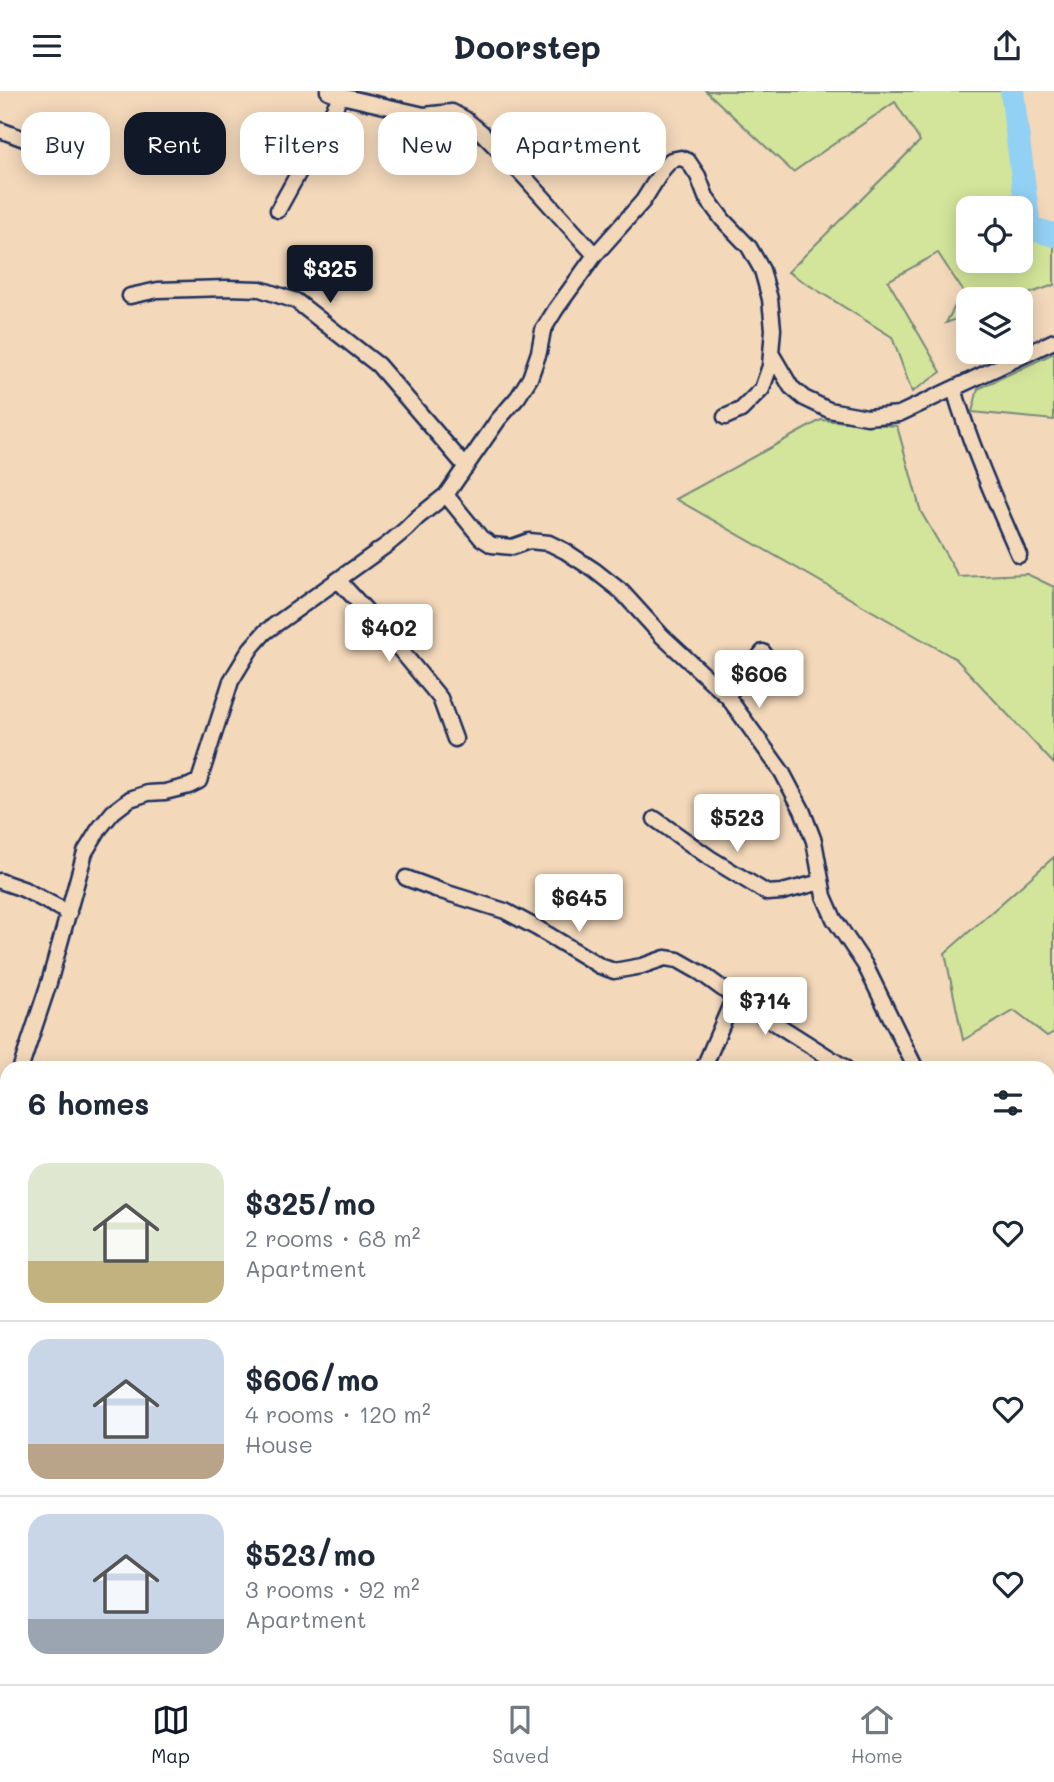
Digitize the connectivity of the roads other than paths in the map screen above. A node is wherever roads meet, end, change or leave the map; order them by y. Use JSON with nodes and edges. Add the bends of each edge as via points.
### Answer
{"nodes":[{"id":1,"x":335,"y":94,"type":"edge"},
{"id":2,"x":0,"y":130,"type":"edge"},
{"id":3,"x":21,"y":138,"type":"edge"},
{"id":4,"x":278,"y":210,"type":"dead end"},
{"id":5,"x":595,"y":255,"type":"junction"},
{"id":6,"x":130,"y":296,"type":"dead end"},
{"id":7,"x":1054,"y":341,"type":"edge"},
{"id":8,"x":771,"y":353,"type":"junction"},
{"id":9,"x":954,"y":389,"type":"junction"},
{"id":10,"x":725,"y":417,"type":"dead end"},
{"id":11,"x":466,"y":467,"type":"junction"},
{"id":12,"x":446,"y":495,"type":"junction"},
{"id":13,"x":1019,"y":555,"type":"dead end"},
{"id":14,"x":338,"y":580,"type":"junction"},
{"id":15,"x":763,"y":652,"type":"dead end"},
{"id":16,"x":727,"y":696,"type":"junction"},
{"id":17,"x":455,"y":739,"type":"dead end"},
{"id":18,"x":655,"y":819,"type":"dead end"},
{"id":19,"x":405,"y":878,"type":"dead end"},
{"id":20,"x":0,"y":881,"type":"edge"},
{"id":21,"x":821,"y":883,"type":"junction"},
{"id":22,"x":69,"y":913,"type":"junction"},
{"id":23,"x":734,"y":997,"type":"junction"},
{"id":24,"x":23,"y":1061,"type":"edge"},
{"id":25,"x":707,"y":1061,"type":"edge"},
{"id":26,"x":835,"y":1061,"type":"edge"},
{"id":27,"x":912,"y":1061,"type":"edge"}],
"edges":[{"from":1,"to":4,"type":"street"},
{"from":1,"to":5,"type":"street","via":[[424,115],[452,112],[465,119]]},
{"from":2,"to":3,"type":"street"},
{"from":5,"to":8,"type":"street","via":[[643,201],[671,160],[688,161],[706,197],[749,247],[762,270],[770,299]]},
{"from":5,"to":11,"type":"street","via":[[543,330],[530,378]]},
{"from":6,"to":11,"type":"street","via":[[158,290],[227,288],[260,289],[296,300],[378,365]]},
{"from":7,"to":9,"type":"street"},
{"from":8,"to":9,"type":"street","via":[[791,387],[829,410],[867,417],[899,414]]},
{"from":8,"to":10,"type":"street","via":[[762,389],[741,410]]},
{"from":9,"to":13,"type":"street","via":[[983,474]]},
{"from":11,"to":12,"type":"street"},
{"from":12,"to":14,"type":"street"},
{"from":12,"to":16,"type":"street","via":[[492,545],[549,543],[594,571],[622,592]]},
{"from":14,"to":17,"type":"street","via":[[440,698]]},
{"from":14,"to":22,"type":"street","via":[[265,632],[251,648],[231,681],[199,781],[130,799],[113,812],[85,852]]},
{"from":15,"to":16,"type":"street"},
{"from":16,"to":21,"type":"street","via":[[782,772],[802,810],[814,841]]},
{"from":18,"to":21,"type":"street","via":[[767,893]]},
{"from":19,"to":23,"type":"street","via":[[505,911],[600,966],[614,971],[665,958],[678,960]]},
{"from":20,"to":22,"type":"street"},
{"from":21,"to":27,"type":"street","via":[[834,919],[865,965]]},
{"from":22,"to":24,"type":"street"},
{"from":23,"to":25,"type":"street"},
{"from":23,"to":26,"type":"street"}]}
